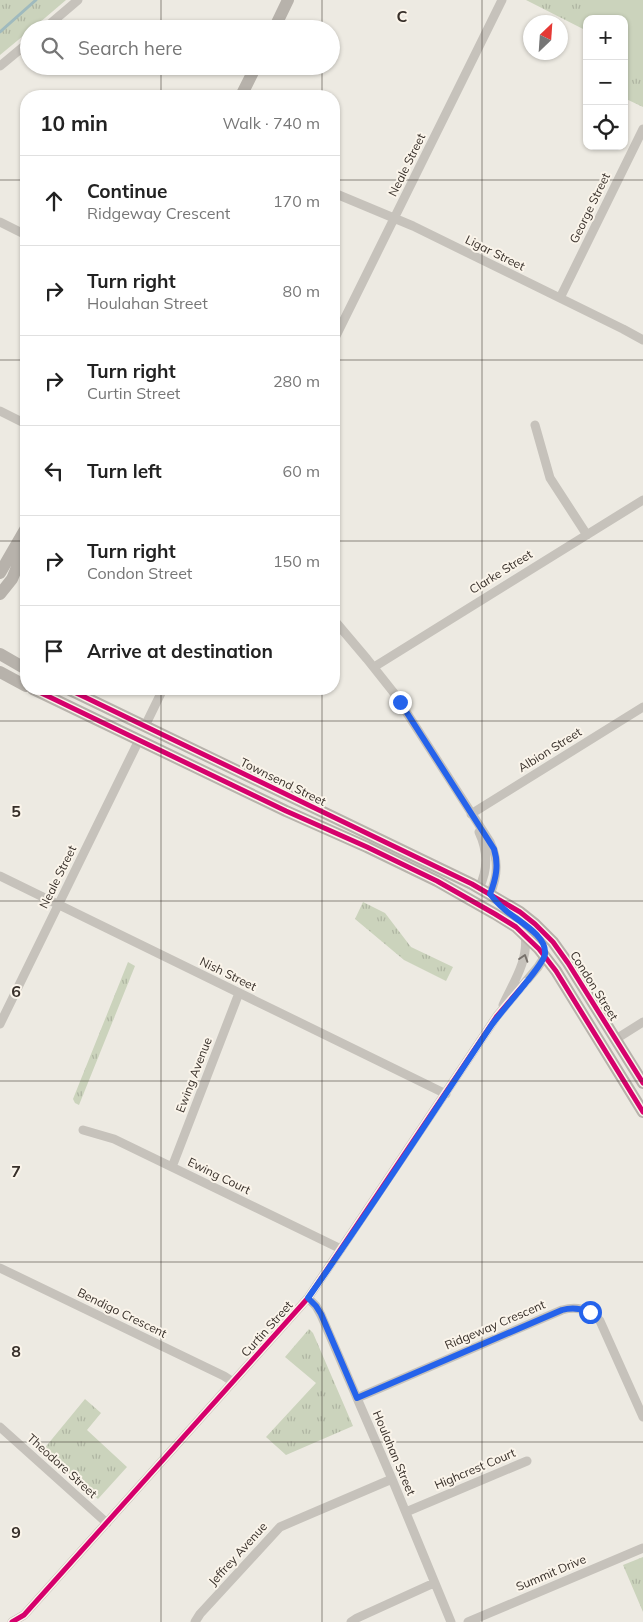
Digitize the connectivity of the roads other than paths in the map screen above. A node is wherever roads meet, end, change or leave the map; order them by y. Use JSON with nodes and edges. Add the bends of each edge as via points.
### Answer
{"nodes":[{"id":1,"x":78,"y":0,"type":"edge"},
{"id":2,"x":288,"y":0,"type":"edge"},
{"id":3,"x":502,"y":0,"type":"edge"},
{"id":4,"x":55,"y":20,"type":"edge"},
{"id":5,"x":278,"y":20,"type":"edge"},
{"id":6,"x":20,"y":49,"type":"edge"},
{"id":7,"x":0,"y":66,"type":"edge"},
{"id":8,"x":252,"y":75,"type":"edge"},
{"id":9,"x":244,"y":90,"type":"edge"},
{"id":10,"x":643,"y":129,"type":"edge"},
{"id":11,"x":340,"y":195,"type":"edge"},
{"id":12,"x":395,"y":218,"type":"junction"},
{"id":13,"x":0,"y":222,"type":"edge"},
{"id":14,"x":20,"y":232,"type":"edge"},
{"id":15,"x":560,"y":298,"type":"junction"},
{"id":16,"x":340,"y":328,"type":"edge"},
{"id":17,"x":643,"y":340,"type":"edge"},
{"id":18,"x":0,"y":412,"type":"edge"},
{"id":19,"x":20,"y":421,"type":"edge"},
{"id":20,"x":535,"y":425,"type":"dead end"},
{"id":21,"x":643,"y":500,"type":"edge"},
{"id":22,"x":587,"y":535,"type":"junction"},
{"id":23,"x":20,"y":538,"type":"edge"},
{"id":24,"x":20,"y":560,"type":"edge"},
{"id":25,"x":0,"y":573,"type":"edge"},
{"id":26,"x":0,"y":594,"type":"edge"},
{"id":27,"x":340,"y":627,"type":"edge"},
{"id":28,"x":0,"y":654,"type":"edge"},
{"id":29,"x":20,"y":666,"type":"edge"},
{"id":30,"x":374,"y":667,"type":"junction"},
{"id":31,"x":0,"y":672,"type":"edge"},
{"id":32,"x":20,"y":683,"type":"edge"},
{"id":33,"x":45,"y":695,"type":"edge"},
{"id":34,"x":80,"y":695,"type":"edge"},
{"id":35,"x":160,"y":695,"type":"edge"},
{"id":36,"x":643,"y":707,"type":"edge"},
{"id":37,"x":145,"y":726,"type":"junction"},
{"id":38,"x":139,"y":740,"type":"junction"},
{"id":39,"x":471,"y":814,"type":"junction"},
{"id":40,"x":0,"y":876,"type":"edge"},
{"id":41,"x":485,"y":891,"type":"junction"},
{"id":42,"x":479,"y":904,"type":"joint"},
{"id":43,"x":58,"y":905,"type":"junction"},
{"id":44,"x":525,"y":934,"type":"junction"},
{"id":45,"x":545,"y":956,"type":"junction"},
{"id":46,"x":239,"y":993,"type":"junction"},
{"id":47,"x":497,"y":1016,"type":"junction"},
{"id":48,"x":643,"y":1022,"type":"edge"},
{"id":49,"x":0,"y":1024,"type":"edge"},
{"id":50,"x":616,"y":1039,"type":"junction"},
{"id":51,"x":643,"y":1083,"type":"edge"},
{"id":52,"x":446,"y":1094,"type":"junction"},
{"id":53,"x":643,"y":1112,"type":"edge"},
{"id":54,"x":83,"y":1130,"type":"dead end"},
{"id":55,"x":172,"y":1167,"type":"junction"},
{"id":56,"x":342,"y":1249,"type":"junction"},
{"id":57,"x":0,"y":1268,"type":"edge"},
{"id":58,"x":308,"y":1298,"type":"junction"},
{"id":59,"x":233,"y":1382,"type":"junction"},
{"id":60,"x":357,"y":1398,"type":"junction"},
{"id":61,"x":643,"y":1418,"type":"edge"},
{"id":62,"x":0,"y":1426,"type":"edge"},
{"id":63,"x":527,"y":1461,"type":"dead end"},
{"id":64,"x":392,"y":1478,"type":"junction"},
{"id":65,"x":406,"y":1512,"type":"junction"},
{"id":66,"x":107,"y":1523,"type":"junction"},
{"id":67,"x":643,"y":1548,"type":"edge"},
{"id":68,"x":434,"y":1583,"type":"junction"},
{"id":69,"x":22,"y":1619,"type":"edge"},
{"id":70,"x":12,"y":1622,"type":"edge"},
{"id":71,"x":195,"y":1622,"type":"edge"},
{"id":72,"x":350,"y":1622,"type":"edge"},
{"id":73,"x":451,"y":1622,"type":"edge"},
{"id":74,"x":468,"y":1622,"type":"edge"}],
"edges":[{"from":1,"to":4,"type":"street"},
{"from":2,"to":5,"type":"main road"},
{"from":3,"to":12,"type":"street","name":"Neale Street"},
{"from":6,"to":7,"type":"street"},
{"from":8,"to":9,"type":"main road"},
{"from":10,"to":15,"type":"street","name":"George Street"},
{"from":11,"to":12,"type":"street","name":"Ligar Street"},
{"from":12,"to":15,"type":"street","name":"Ligar Street"},
{"from":12,"to":16,"type":"street","name":"Neale Street"},
{"from":13,"to":14,"type":"street"},
{"from":15,"to":17,"type":"street","name":"Ligar Street"},
{"from":18,"to":19,"type":"street"},
{"from":20,"to":22,"type":"street","via":[[550,478]]},
{"from":21,"to":22,"type":"street","name":"Clarke Street"},
{"from":22,"to":30,"type":"street","name":"Clarke Street"},
{"from":23,"to":25,"type":"main road"},
{"from":24,"to":26,"type":"main road","via":[[12,579]]},
{"from":27,"to":30,"type":"street"},
{"from":28,"to":29,"type":"main road"},
{"from":30,"to":39,"type":"street"},
{"from":31,"to":32,"type":"main road"},
{"from":33,"to":38,"type":"main road","name":"Townsend Street"},
{"from":34,"to":37,"type":"main road","name":"Townsend Street"},
{"from":35,"to":37,"type":"street"},
{"from":36,"to":39,"type":"street","name":"Albion Street"},
{"from":37,"to":41,"type":"main road","name":"Townsend Street"},
{"from":38,"to":42,"type":"main road","name":"Townsend Street","via":[[308,822],[404,864]]},
{"from":38,"to":43,"type":"street","name":"Neale Street"},
{"from":39,"to":41,"type":"street","via":[[496,857],[496,875]]},
{"from":40,"to":43,"type":"street","name":"Nish Street"},
{"from":41,"to":45,"type":"main road","via":[[540,938]]},
{"from":41,"to":50,"type":"main road","name":"Condon Street","via":[[525,916],[553,942]]},
{"from":42,"to":44,"type":"main road","name":"Condon Street"},
{"from":43,"to":46,"type":"street","name":"Nish Street"},
{"from":43,"to":49,"type":"street","name":"Neale Street"},
{"from":44,"to":45,"type":"main road","name":"Condon Street"},
{"from":47,"to":44,"type":"street","name":"Curtin Street","one_way":true,"via":[[524,960]]},
{"from":45,"to":47,"type":"street","name":"Curtin Street"},
{"from":45,"to":53,"type":"main road","name":"Condon Street"},
{"from":46,"to":52,"type":"street","name":"Nish Street"},
{"from":46,"to":55,"type":"street","name":"Ewing Avenue"},
{"from":47,"to":52,"type":"street","name":"Curtin Street"},
{"from":48,"to":50,"type":"street"},
{"from":50,"to":51,"type":"main road","name":"Condon Street"},
{"from":52,"to":56,"type":"street","name":"Curtin Street"},
{"from":54,"to":55,"type":"street","name":"Ewing Court","via":[[114,1139]]},
{"from":55,"to":56,"type":"street","name":"Ewing Court"},
{"from":56,"to":58,"type":"street","name":"Curtin Street"},
{"from":57,"to":59,"type":"street","name":"Bendigo Crescent"},
{"from":58,"to":59,"type":"street","name":"Curtin Street"},
{"from":58,"to":60,"type":"street","name":"Houlahan Street","via":[[321,1314]]},
{"from":59,"to":66,"type":"street","name":"Curtin Street"},
{"from":60,"to":61,"type":"street","name":"Ridgeway Crescent","via":[[562,1310],[578,1308],[600,1320]]},
{"from":60,"to":64,"type":"street","name":"Houlahan Street"},
{"from":62,"to":66,"type":"street","name":"Theodore Street"},
{"from":63,"to":65,"type":"street","name":"Highcrest Court"},
{"from":64,"to":65,"type":"street","name":"Houlahan Street"},
{"from":64,"to":71,"type":"street","name":"Jeffrey Avenue","via":[[280,1527]]},
{"from":65,"to":68,"type":"street","name":"Houlahan Street"},
{"from":66,"to":69,"type":"street","name":"Curtin Street"},
{"from":67,"to":74,"type":"street","name":"Summit Drive"},
{"from":68,"to":72,"type":"street"},
{"from":68,"to":73,"type":"street","name":"Houlahan Street"},
{"from":69,"to":70,"type":"street","name":"Curtin Street"}]}
